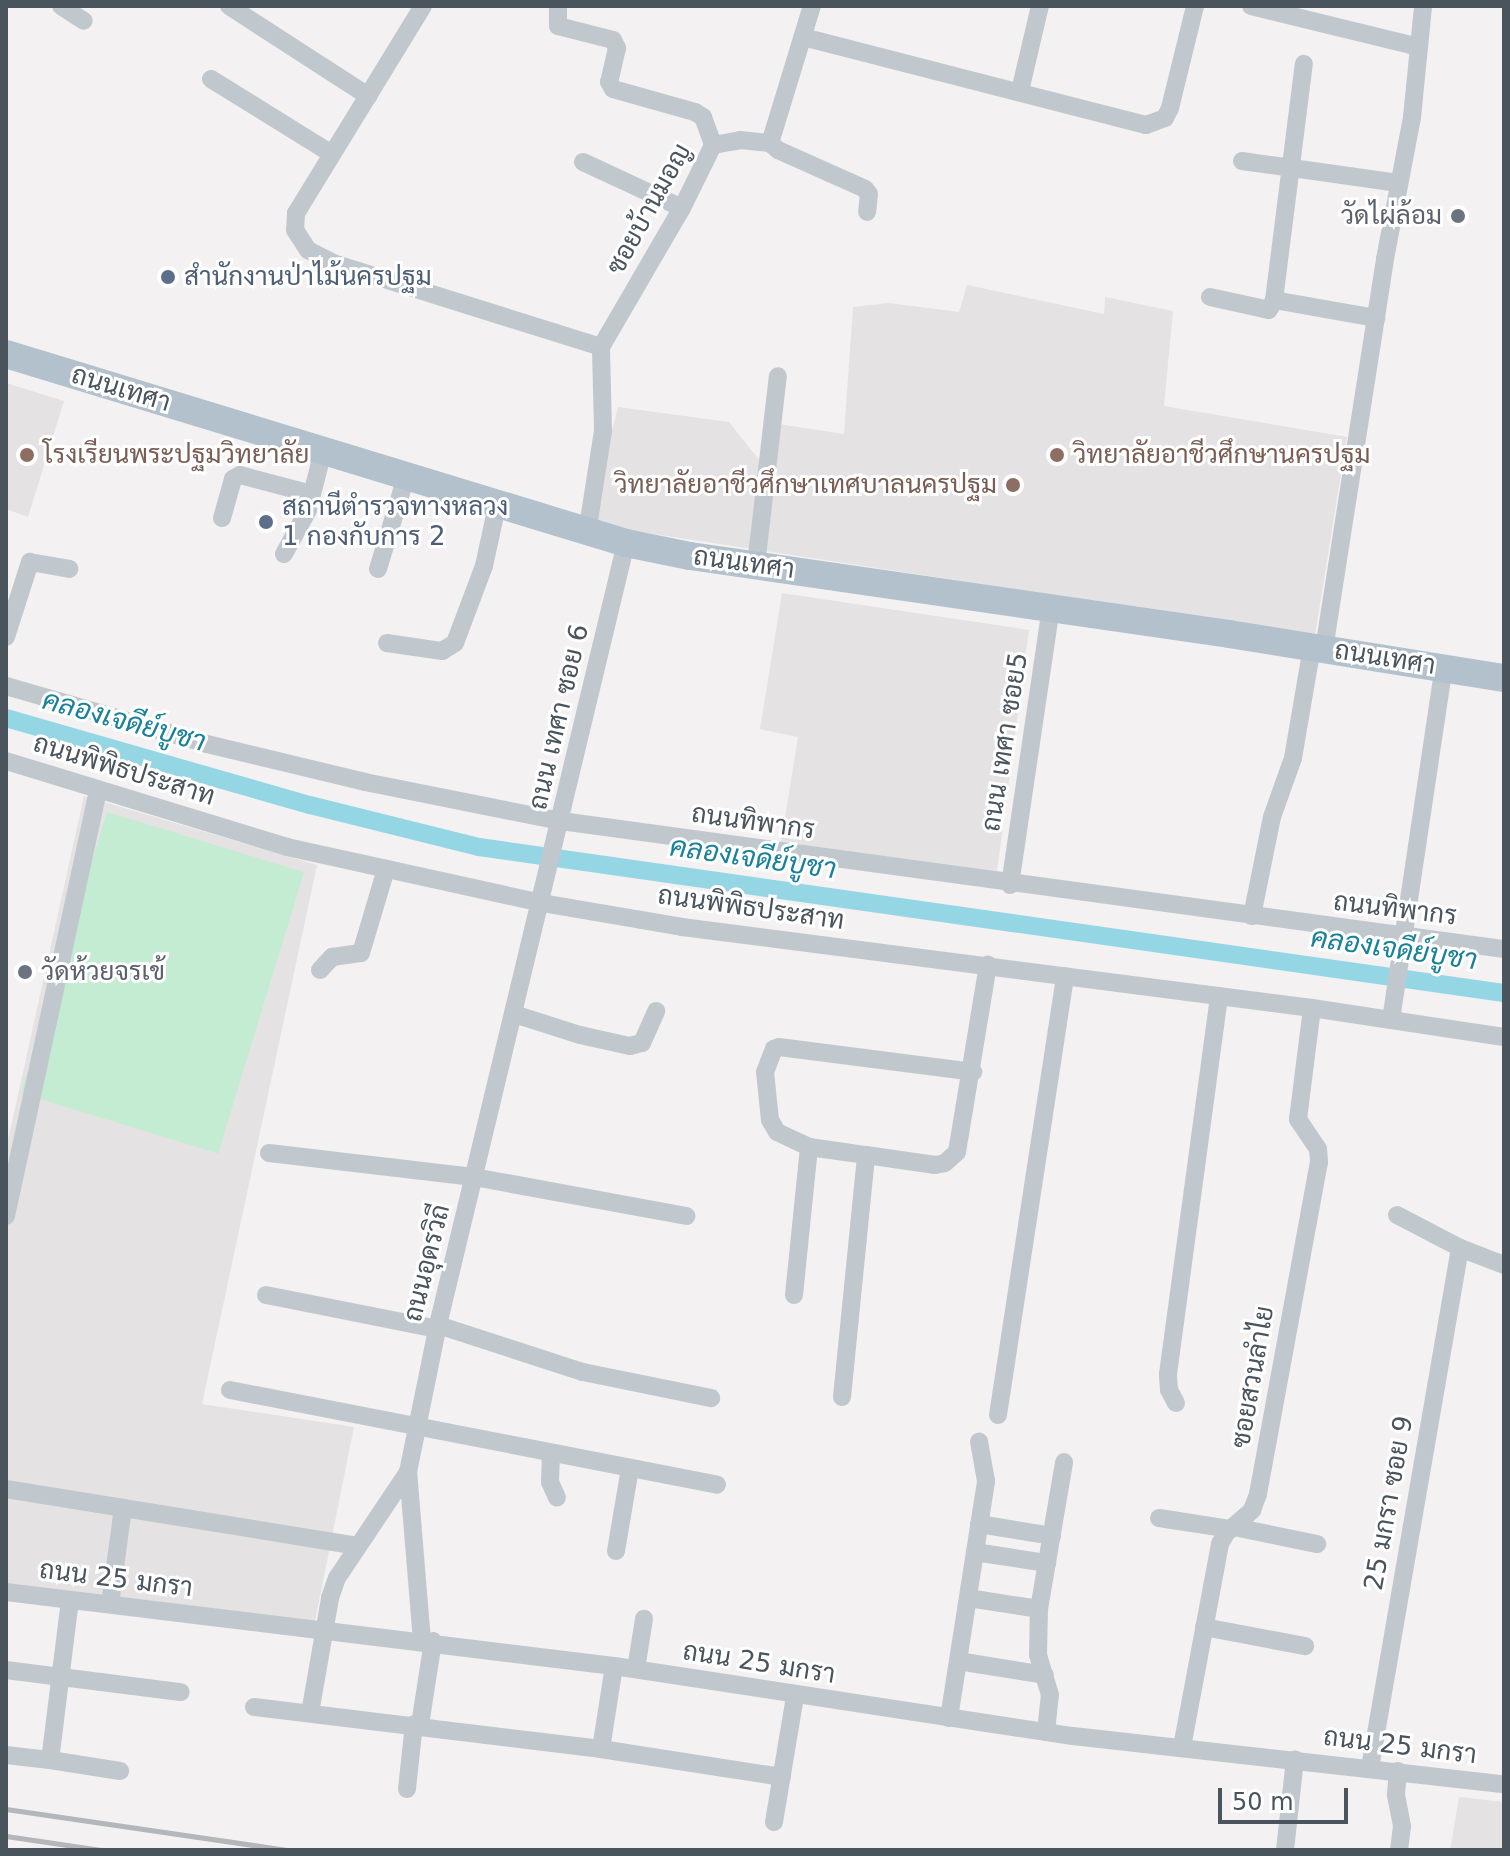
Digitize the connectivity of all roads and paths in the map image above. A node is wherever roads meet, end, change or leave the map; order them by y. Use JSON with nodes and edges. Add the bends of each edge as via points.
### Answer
{"nodes":[{"id":1,"x":61,"y":6,"type":"edge"},
{"id":2,"x":229,"y":6,"type":"edge"},
{"id":3,"x":423,"y":6,"type":"edge"},
{"id":4,"x":558,"y":6,"type":"edge"},
{"id":5,"x":812,"y":6,"type":"edge"},
{"id":6,"x":1040,"y":6,"type":"edge"},
{"id":7,"x":1195,"y":6,"type":"edge"},
{"id":8,"x":1251,"y":6,"type":"edge"},
{"id":9,"x":1423,"y":6,"type":"edge"},
{"id":10,"x":84,"y":21,"type":"dead end"},
{"id":11,"x":803,"y":37,"type":"junction"},
{"id":12,"x":1419,"y":47,"type":"junction"},
{"id":13,"x":1304,"y":64,"type":"dead end"},
{"id":14,"x":211,"y":79,"type":"dead end"},
{"id":15,"x":1020,"y":91,"type":"junction"},
{"id":16,"x":368,"y":96,"type":"junction"},
{"id":17,"x":770,"y":143,"type":"junction"},
{"id":18,"x":713,"y":145,"type":"junction"},
{"id":19,"x":332,"y":154,"type":"junction"},
{"id":20,"x":1242,"y":161,"type":"dead end"},
{"id":21,"x":583,"y":162,"type":"dead end"},
{"id":22,"x":1291,"y":168,"type":"junction"},
{"id":23,"x":1398,"y":183,"type":"junction"},
{"id":24,"x":682,"y":208,"type":"junction"},
{"id":25,"x":867,"y":212,"type":"dead end"},
{"id":26,"x":1210,"y":297,"type":"dead end"},
{"id":27,"x":1274,"y":300,"type":"junction"},
{"id":28,"x":1376,"y":318,"type":"junction"},
{"id":29,"x":601,"y":347,"type":"junction"},
{"id":30,"x":6,"y":354,"type":"edge"},
{"id":31,"x":778,"y":376,"type":"dead end"},
{"id":32,"x":323,"y":451,"type":"junction"},
{"id":33,"x":406,"y":477,"type":"junction"},
{"id":34,"x":312,"y":494,"type":"junction"},
{"id":35,"x":497,"y":506,"type":"junction"},
{"id":36,"x":222,"y":518,"type":"dead end"},
{"id":37,"x":587,"y":533,"type":"junction"},
{"id":38,"x":626,"y":543,"type":"junction"},
{"id":39,"x":284,"y":554,"type":"dead end"},
{"id":40,"x":756,"y":565,"type":"junction"},
{"id":41,"x":69,"y":569,"type":"dead end"},
{"id":42,"x":378,"y":569,"type":"dead end"},
{"id":43,"x":1051,"y":607,"type":"junction"},
{"id":44,"x":6,"y":637,"type":"edge"},
{"id":45,"x":387,"y":643,"type":"dead end"},
{"id":46,"x":1318,"y":648,"type":"junction"},
{"id":47,"x":1444,"y":667,"type":"junction"},
{"id":48,"x":1504,"y":678,"type":"edge"},
{"id":49,"x":6,"y":686,"type":"edge"},
{"id":50,"x":6,"y":761,"type":"edge"},
{"id":51,"x":98,"y":790,"type":"junction"},
{"id":52,"x":561,"y":821,"type":"junction"},
{"id":53,"x":386,"y":869,"type":"junction"},
{"id":54,"x":1010,"y":885,"type":"junction"},
{"id":55,"x":542,"y":903,"type":"junction"},
{"id":56,"x":1252,"y":916,"type":"junction"},
{"id":57,"x":1402,"y":944,"type":"junction"},
{"id":58,"x":1504,"y":949,"type":"edge"},
{"id":59,"x":988,"y":965,"type":"junction"},
{"id":60,"x":320,"y":970,"type":"dead end"},
{"id":61,"x":1065,"y":976,"type":"junction"},
{"id":62,"x":1219,"y":996,"type":"junction"},
{"id":63,"x":1312,"y":1008,"type":"junction"},
{"id":64,"x":656,"y":1011,"type":"dead end"},
{"id":65,"x":1392,"y":1012,"type":"junction"},
{"id":66,"x":514,"y":1014,"type":"junction"},
{"id":67,"x":1504,"y":1037,"type":"edge"},
{"id":68,"x":973,"y":1072,"type":"junction"},
{"id":69,"x":809,"y":1147,"type":"junction"},
{"id":70,"x":269,"y":1153,"type":"dead end"},
{"id":71,"x":866,"y":1155,"type":"junction"},
{"id":72,"x":474,"y":1177,"type":"junction"},
{"id":73,"x":1397,"y":1215,"type":"dead end"},
{"id":74,"x":6,"y":1216,"type":"edge"},
{"id":75,"x":686,"y":1216,"type":"dead end"},
{"id":76,"x":1460,"y":1248,"type":"junction"},
{"id":77,"x":1504,"y":1265,"type":"edge"},
{"id":78,"x":266,"y":1295,"type":"dead end"},
{"id":79,"x":794,"y":1295,"type":"dead end"},
{"id":80,"x":437,"y":1327,"type":"junction"},
{"id":81,"x":230,"y":1390,"type":"dead end"},
{"id":82,"x":842,"y":1397,"type":"dead end"},
{"id":83,"x":711,"y":1398,"type":"dead end"},
{"id":84,"x":1176,"y":1403,"type":"dead end"},
{"id":85,"x":998,"y":1415,"type":"dead end"},
{"id":86,"x":418,"y":1428,"type":"junction"},
{"id":87,"x":979,"y":1442,"type":"dead end"},
{"id":88,"x":551,"y":1453,"type":"junction"},
{"id":89,"x":1064,"y":1462,"type":"dead end"},
{"id":90,"x":630,"y":1468,"type":"junction"},
{"id":91,"x":408,"y":1472,"type":"junction"},
{"id":92,"x":717,"y":1485,"type":"dead end"},
{"id":93,"x":6,"y":1489,"type":"edge"},
{"id":94,"x":557,"y":1498,"type":"dead end"},
{"id":95,"x":123,"y":1508,"type":"junction"},
{"id":96,"x":1159,"y":1518,"type":"dead end"},
{"id":97,"x":979,"y":1524,"type":"junction"},
{"id":98,"x":1232,"y":1528,"type":"junction"},
{"id":99,"x":1052,"y":1536,"type":"junction"},
{"id":100,"x":1317,"y":1544,"type":"dead end"},
{"id":101,"x":356,"y":1546,"type":"junction"},
{"id":102,"x":616,"y":1551,"type":"dead end"},
{"id":103,"x":975,"y":1552,"type":"junction"},
{"id":104,"x":1047,"y":1563,"type":"junction"},
{"id":105,"x":6,"y":1592,"type":"edge"},
{"id":106,"x":968,"y":1598,"type":"junction"},
{"id":107,"x":70,"y":1600,"type":"junction"},
{"id":108,"x":110,"y":1604,"type":"junction"},
{"id":109,"x":1039,"y":1609,"type":"junction"},
{"id":110,"x":644,"y":1619,"type":"dead end"},
{"id":111,"x":1204,"y":1627,"type":"junction"},
{"id":112,"x":324,"y":1632,"type":"junction"},
{"id":113,"x":427,"y":1641,"type":"junction"},
{"id":114,"x":1305,"y":1646,"type":"dead end"},
{"id":115,"x":958,"y":1661,"type":"junction"},
{"id":116,"x":614,"y":1666,"type":"junction"},
{"id":117,"x":636,"y":1669,"type":"junction"},
{"id":118,"x":6,"y":1670,"type":"edge"},
{"id":119,"x":1045,"y":1675,"type":"junction"},
{"id":120,"x":62,"y":1677,"type":"junction"},
{"id":121,"x":181,"y":1692,"type":"dead end"},
{"id":122,"x":795,"y":1696,"type":"junction"},
{"id":123,"x":254,"y":1707,"type":"dead end"},
{"id":124,"x":310,"y":1713,"type":"junction"},
{"id":125,"x":949,"y":1718,"type":"junction"},
{"id":126,"x":417,"y":1725,"type":"junction"},
{"id":127,"x":1046,"y":1732,"type":"junction"},
{"id":128,"x":1182,"y":1747,"type":"junction"},
{"id":129,"x":601,"y":1749,"type":"junction"},
{"id":130,"x":6,"y":1755,"type":"edge"},
{"id":131,"x":50,"y":1760,"type":"junction"},
{"id":132,"x":1295,"y":1760,"type":"junction"},
{"id":133,"x":1370,"y":1768,"type":"junction"},
{"id":134,"x":120,"y":1771,"type":"dead end"},
{"id":135,"x":1398,"y":1771,"type":"junction"},
{"id":136,"x":782,"y":1777,"type":"junction"},
{"id":137,"x":1504,"y":1784,"type":"edge"},
{"id":138,"x":407,"y":1789,"type":"dead end"},
{"id":139,"x":774,"y":1822,"type":"dead end"},
{"id":140,"x":1285,"y":1850,"type":"edge"},
{"id":141,"x":1399,"y":1850,"type":"edge"}],
"edges":[{"from":1,"to":10,"type":"street"},
{"from":2,"to":16,"type":"street"},
{"from":3,"to":16,"type":"street"},
{"from":4,"to":18,"type":"street","via":[[558,26],[613,40],[613,89],[695,112],[703,117]]},
{"from":5,"to":11,"type":"street"},
{"from":6,"to":15,"type":"street"},
{"from":7,"to":15,"type":"street","via":[[1170,108],[1157,124]]},
{"from":8,"to":12,"type":"street"},
{"from":9,"to":12,"type":"street"},
{"from":11,"to":15,"type":"street"},
{"from":11,"to":17,"type":"street"},
{"from":12,"to":23,"type":"street"},
{"from":13,"to":22,"type":"street"},
{"from":14,"to":19,"type":"street"},
{"from":16,"to":19,"type":"street"},
{"from":17,"to":18,"type":"street","name":"ซอยบ้านมอญ","via":[[740,140]]},
{"from":17,"to":25,"type":"street","via":[[865,189]]},
{"from":18,"to":24,"type":"street","name":"ซอยบ้านมอญ"},
{"from":19,"to":29,"type":"street","via":[[296,213],[295,230],[308,250],[333,263]]},
{"from":20,"to":22,"type":"street"},
{"from":21,"to":24,"type":"street"},
{"from":22,"to":23,"type":"street"},
{"from":22,"to":27,"type":"street"},
{"from":23,"to":28,"type":"street"},
{"from":24,"to":29,"type":"street","name":"ซอยบ้านมอญ"},
{"from":26,"to":27,"type":"street","via":[[1269,310]]},
{"from":27,"to":28,"type":"street"},
{"from":28,"to":46,"type":"street"},
{"from":29,"to":37,"type":"street","via":[[603,431]]},
{"from":30,"to":32,"type":"main road","name":"ถนนเทศา"},
{"from":31,"to":40,"type":"street"},
{"from":32,"to":33,"type":"main road","name":"ถนนเทศา"},
{"from":32,"to":34,"type":"street"},
{"from":33,"to":35,"type":"main road","name":"ถนนเทศา"},
{"from":33,"to":42,"type":"street"},
{"from":34,"to":36,"type":"street","via":[[240,475],[233,479]]},
{"from":34,"to":39,"type":"street"},
{"from":35,"to":37,"type":"main road","name":"ถนนเทศา"},
{"from":35,"to":45,"type":"street","via":[[484,566],[455,643],[442,651]]},
{"from":37,"to":38,"type":"main road","name":"ถนนเทศา"},
{"from":38,"to":40,"type":"main road","name":"ถนนเทศา"},
{"from":38,"to":52,"type":"street","name":"ถนน เทศา ซอย 6"},
{"from":40,"to":43,"type":"main road","name":"ถนนเทศา"},
{"from":41,"to":44,"type":"street","via":[[30,562]]},
{"from":43,"to":46,"type":"main road","name":"ถนนเทศา"},
{"from":43,"to":54,"type":"street","name":"ถนน เทศา ซอย5"},
{"from":46,"to":47,"type":"main road","name":"ถนนเทศา"},
{"from":46,"to":56,"type":"street","via":[[1293,758],[1272,817]]},
{"from":47,"to":48,"type":"main road","name":"ถนนเทศา"},
{"from":47,"to":57,"type":"street"},
{"from":49,"to":52,"type":"street","name":"ถนนทิพากร","via":[[222,748]]},
{"from":50,"to":51,"type":"street","name":"ถนนพิพิธประสาท"},
{"from":51,"to":53,"type":"street","name":"ถนนพิพิธประสาท","via":[[287,847]]},
{"from":51,"to":74,"type":"street"},
{"from":52,"to":54,"type":"street","name":"ถนนทิพากร"},
{"from":52,"to":55,"type":"street","name":"ถนน เทศา ซอย 6"},
{"from":53,"to":55,"type":"street","name":"ถนนพิพิธประสาท"},
{"from":53,"to":60,"type":"street","via":[[361,953],[332,957]]},
{"from":54,"to":56,"type":"street","name":"ถนนทิพากร"},
{"from":55,"to":59,"type":"street","name":"ถนนพิพิธประสาท","via":[[682,927]]},
{"from":55,"to":66,"type":"street","name":"ถนนอุดรวิถี"},
{"from":56,"to":57,"type":"street","name":"ถนนทิพากร"},
{"from":57,"to":58,"type":"street","name":"ถนนทิพากร"},
{"from":57,"to":65,"type":"street"},
{"from":59,"to":61,"type":"street","name":"ถนนพิพิธประสาท"},
{"from":59,"to":68,"type":"street"},
{"from":61,"to":62,"type":"street","name":"ถนนพิพิธประสาท"},
{"from":61,"to":85,"type":"street"},
{"from":62,"to":63,"type":"street","name":"ถนนพิพิธประสาท"},
{"from":62,"to":84,"type":"street","via":[[1168,1374]]},
{"from":63,"to":65,"type":"street","name":"ถนนพิพิธประสาท"},
{"from":63,"to":98,"type":"street","name":"ซอยสวนลำไย","via":[[1298,1119],[1318,1149],[1319,1162],[1258,1494],[1252,1510]]},
{"from":64,"to":66,"type":"street","via":[[642,1043],[630,1046]]},
{"from":65,"to":67,"type":"street","name":"ถนนพิพิธประสาท"},
{"from":66,"to":72,"type":"street","name":"ถนนอุดรวิถี"},
{"from":68,"to":69,"type":"street","via":[[774,1049],[765,1072],[770,1120],[777,1132]]},
{"from":68,"to":71,"type":"street","via":[[953,1158],[935,1165]]},
{"from":69,"to":71,"type":"street"},
{"from":69,"to":79,"type":"street"},
{"from":70,"to":72,"type":"street"},
{"from":71,"to":82,"type":"street"},
{"from":72,"to":75,"type":"street"},
{"from":72,"to":80,"type":"street","name":"ถนนอุดรวิถี"},
{"from":73,"to":76,"type":"street"},
{"from":76,"to":77,"type":"street"},
{"from":76,"to":133,"type":"street","name":"25 มกรา ซอย 9"},
{"from":78,"to":80,"type":"street"},
{"from":80,"to":83,"type":"street","via":[[583,1372]]},
{"from":80,"to":86,"type":"street","name":"ถนนอุดรวิถี"},
{"from":81,"to":86,"type":"street"},
{"from":86,"to":88,"type":"street"},
{"from":86,"to":91,"type":"street","name":"ถนนอุดรวิถี"},
{"from":87,"to":97,"type":"street","via":[[986,1481]]},
{"from":88,"to":90,"type":"street"},
{"from":88,"to":94,"type":"street","via":[[550,1482]]},
{"from":89,"to":99,"type":"street"},
{"from":90,"to":92,"type":"street"},
{"from":90,"to":102,"type":"street"},
{"from":91,"to":101,"type":"street"},
{"from":91,"to":113,"type":"street","name":"ถนนอุดรวิถี"},
{"from":93,"to":95,"type":"street"},
{"from":95,"to":101,"type":"street"},
{"from":95,"to":108,"type":"street"},
{"from":96,"to":98,"type":"street"},
{"from":97,"to":99,"type":"street"},
{"from":97,"to":103,"type":"street"},
{"from":98,"to":100,"type":"street"},
{"from":98,"to":111,"type":"street","name":"ซอยสวนลำไย","via":[[1220,1544]]},
{"from":99,"to":104,"type":"street"},
{"from":101,"to":112,"type":"street","via":[[337,1578]]},
{"from":103,"to":104,"type":"street"},
{"from":103,"to":106,"type":"street"},
{"from":104,"to":109,"type":"street"},
{"from":105,"to":107,"type":"street","name":"ถนน 25 มกรา"},
{"from":106,"to":109,"type":"street"},
{"from":106,"to":115,"type":"street"},
{"from":107,"to":108,"type":"street","name":"ถนน 25 มกรา"},
{"from":107,"to":120,"type":"street"},
{"from":108,"to":112,"type":"street","name":"ถนน 25 มกรา"},
{"from":109,"to":119,"type":"street","via":[[1038,1655]]},
{"from":110,"to":117,"type":"street"},
{"from":111,"to":114,"type":"street"},
{"from":111,"to":128,"type":"street","name":"ซอยสวนลำไย"},
{"from":112,"to":113,"type":"street","name":"ถนน 25 มกรา"},
{"from":112,"to":124,"type":"street"},
{"from":113,"to":116,"type":"street","name":"ถนน 25 มกรา"},
{"from":113,"to":126,"type":"street","name":"ถนนอุดรวิถี"},
{"from":115,"to":119,"type":"street"},
{"from":115,"to":125,"type":"street"},
{"from":116,"to":117,"type":"street","name":"ถนน 25 มกรา"},
{"from":116,"to":129,"type":"street"},
{"from":117,"to":122,"type":"street","name":"ถนน 25 มกรา"},
{"from":118,"to":120,"type":"street"},
{"from":119,"to":127,"type":"street","via":[[1050,1695]]},
{"from":120,"to":121,"type":"street"},
{"from":120,"to":131,"type":"street"},
{"from":122,"to":125,"type":"street","name":"ถนน 25 มกรา"},
{"from":122,"to":136,"type":"street"},
{"from":123,"to":124,"type":"street"},
{"from":124,"to":126,"type":"street"},
{"from":125,"to":127,"type":"street","name":"ถนน 25 มกรา"},
{"from":126,"to":129,"type":"street"},
{"from":126,"to":138,"type":"street","name":"ถนนอุดรวิถี"},
{"from":127,"to":128,"type":"street","name":"ถนน 25 มกรา"},
{"from":128,"to":132,"type":"street","name":"ถนน 25 มกรา"},
{"from":129,"to":136,"type":"street"},
{"from":130,"to":131,"type":"street"},
{"from":131,"to":134,"type":"street"},
{"from":132,"to":133,"type":"street","name":"ถนน 25 มกรา"},
{"from":132,"to":140,"type":"street"},
{"from":133,"to":135,"type":"street","name":"ถนน 25 มกรา"},
{"from":135,"to":137,"type":"street","name":"ถนน 25 มกรา"},
{"from":135,"to":141,"type":"street"},
{"from":136,"to":139,"type":"street"}]}
